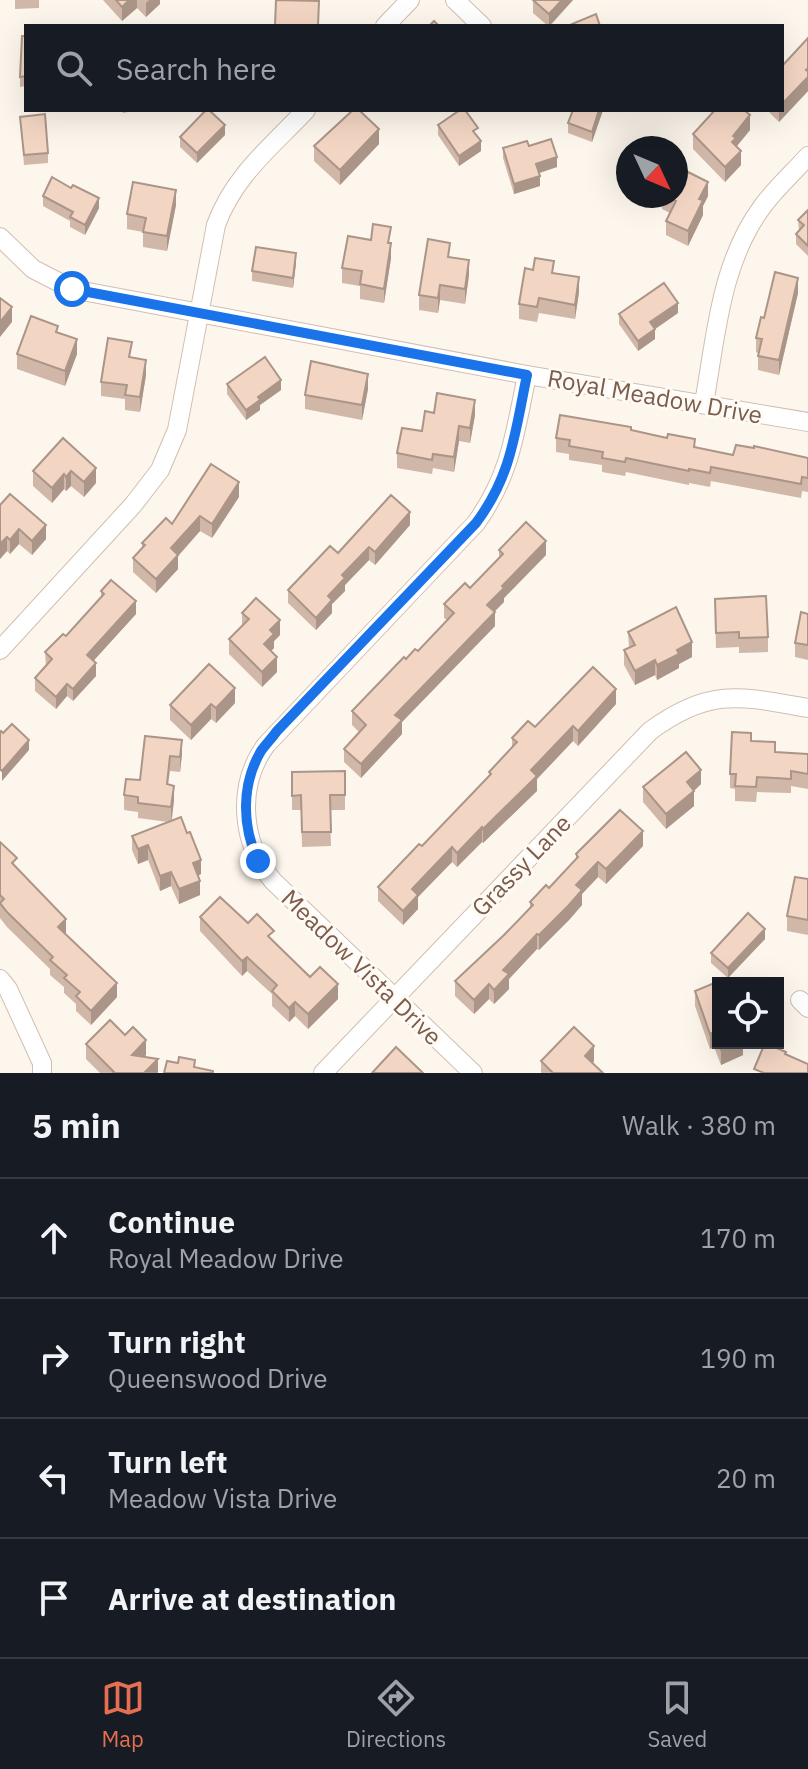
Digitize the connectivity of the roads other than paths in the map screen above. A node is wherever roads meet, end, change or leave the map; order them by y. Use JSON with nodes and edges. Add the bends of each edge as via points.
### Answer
{"nodes":[{"id":1,"x":410,"y":0,"type":"edge"},
{"id":2,"x":455,"y":0,"type":"edge"},
{"id":3,"x":387,"y":24,"type":"edge"},
{"id":4,"x":480,"y":24,"type":"edge"},
{"id":5,"x":299,"y":112,"type":"edge"},
{"id":6,"x":808,"y":156,"type":"edge"},
{"id":7,"x":0,"y":237,"type":"edge"},
{"id":8,"x":200,"y":315,"type":"junction"},
{"id":9,"x":527,"y":375,"type":"junction"},
{"id":10,"x":704,"y":403,"type":"junction"},
{"id":11,"x":808,"y":422,"type":"edge"},
{"id":12,"x":2,"y":644,"type":"edge"},
{"id":13,"x":808,"y":708,"type":"edge"},
{"id":14,"x":0,"y":979,"type":"edge"},
{"id":15,"x":395,"y":998,"type":"junction"},
{"id":16,"x":42,"y":1073,"type":"edge"},
{"id":17,"x":323,"y":1073,"type":"edge"},
{"id":18,"x":473,"y":1073,"type":"edge"}],
"edges":[{"from":1,"to":3,"type":"street"},
{"from":2,"to":4,"type":"street"},
{"from":5,"to":8,"type":"street","via":[[225,200]]},
{"from":6,"to":10,"type":"street","via":[[761,207],[735,254]]},
{"from":7,"to":8,"type":"street","name":"Royal Meadow Drive","via":[[33,269],[72,289]]},
{"from":8,"to":9,"type":"street","name":"Royal Meadow Drive"},
{"from":8,"to":12,"type":"street","via":[[177,430],[160,470]]},
{"from":9,"to":10,"type":"street","name":"Royal Meadow Drive"},
{"from":9,"to":15,"type":"street","name":"Meadow Vista Drive","via":[[509,460],[492,501],[266,745],[250,776],[246,810],[251,844],[268,875]]},
{"from":10,"to":11,"type":"street","name":"Royal Meadow Drive"},
{"from":13,"to":15,"type":"street","name":"Grassy Lane","via":[[742,696],[694,704],[671,715]]},
{"from":14,"to":16,"type":"street","via":[[42,1063]]},
{"from":15,"to":17,"type":"street","name":"Grassy Lane"},
{"from":15,"to":18,"type":"street","name":"Meadow Vista Drive"}]}
